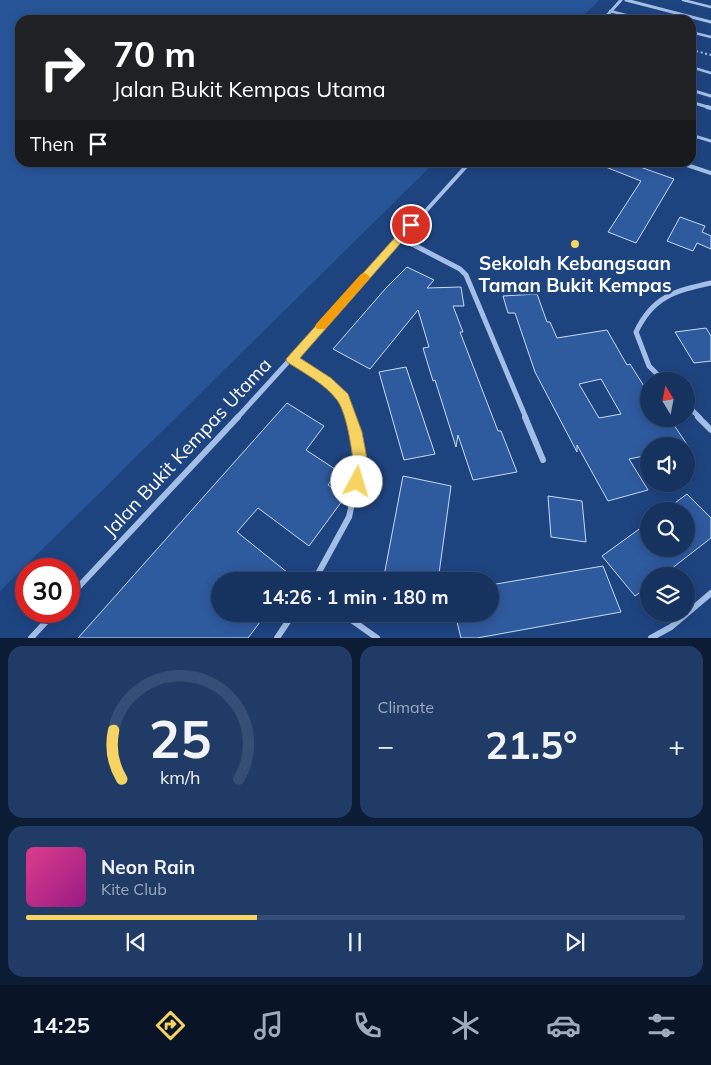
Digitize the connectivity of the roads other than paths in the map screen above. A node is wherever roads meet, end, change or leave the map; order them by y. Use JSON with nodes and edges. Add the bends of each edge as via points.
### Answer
{"nodes":[{"id":1,"x":620,"y":0,"type":"edge"},
{"id":2,"x":626,"y":0,"type":"edge"},
{"id":3,"x":683,"y":0,"type":"edge"},
{"id":4,"x":711,"y":7,"type":"edge"},
{"id":5,"x":610,"y":11,"type":"junction"},
{"id":6,"x":606,"y":15,"type":"edge"},
{"id":7,"x":625,"y":15,"type":"edge"},
{"id":8,"x":684,"y":15,"type":"edge"},
{"id":9,"x":696,"y":18,"type":"edge"},
{"id":10,"x":711,"y":22,"type":"edge"},
{"id":11,"x":696,"y":33,"type":"edge"},
{"id":12,"x":711,"y":37,"type":"edge"},
{"id":13,"x":696,"y":68,"type":"edge"},
{"id":14,"x":711,"y":73,"type":"edge"},
{"id":15,"x":696,"y":92,"type":"edge"},
{"id":16,"x":711,"y":96,"type":"edge"},
{"id":17,"x":696,"y":104,"type":"edge"},
{"id":18,"x":711,"y":108,"type":"edge"},
{"id":19,"x":696,"y":136,"type":"edge"},
{"id":20,"x":711,"y":141,"type":"edge"},
{"id":21,"x":465,"y":167,"type":"edge"},
{"id":22,"x":693,"y":167,"type":"edge"},
{"id":23,"x":711,"y":173,"type":"edge"},
{"id":24,"x":399,"y":238,"type":"junction"},
{"id":25,"x":711,"y":282,"type":"edge"},
{"id":26,"x":292,"y":359,"type":"junction"},
{"id":27,"x":655,"y":372,"type":"edge"},
{"id":28,"x":695,"y":413,"type":"edge"},
{"id":29,"x":711,"y":430,"type":"edge"},
{"id":30,"x":543,"y":460,"type":"dead end"},
{"id":31,"x":319,"y":572,"type":"edge"},
{"id":32,"x":80,"y":585,"type":"edge"},
{"id":33,"x":711,"y":592,"type":"edge"},
{"id":34,"x":288,"y":622,"type":"edge"},
{"id":35,"x":354,"y":622,"type":"edge"},
{"id":36,"x":45,"y":623,"type":"edge"},
{"id":37,"x":31,"y":638,"type":"edge"},
{"id":38,"x":277,"y":638,"type":"edge"},
{"id":39,"x":376,"y":638,"type":"edge"},
{"id":40,"x":651,"y":638,"type":"edge"}],
"edges":[{"from":1,"to":5,"type":"street"},
{"from":2,"to":8,"type":"street"},
{"from":3,"to":4,"type":"lane"},
{"from":5,"to":6,"type":"street"},
{"from":5,"to":7,"type":"lane"},
{"from":9,"to":10,"type":"street"},
{"from":11,"to":12,"type":"lane"},
{"from":13,"to":14,"type":"lane"},
{"from":15,"to":16,"type":"street"},
{"from":17,"to":18,"type":"street"},
{"from":19,"to":20,"type":"lane"},
{"from":21,"to":24,"type":"street","name":"Jalan Bukit Kempas Utama"},
{"from":22,"to":23,"type":"street"},
{"from":24,"to":26,"type":"street","name":"Jalan Bukit Kempas Utama"},
{"from":24,"to":30,"type":"street","via":[[466,274]]},
{"from":25,"to":27,"type":"street","via":[[666,297],[645,314],[636,332],[649,366]]},
{"from":26,"to":31,"type":"street","via":[[343,398],[355,432],[361,464],[350,517]]},
{"from":26,"to":32,"type":"street","name":"Jalan Bukit Kempas Utama"},
{"from":28,"to":29,"type":"street"},
{"from":33,"to":40,"type":"street","via":[[670,627]]},
{"from":34,"to":38,"type":"street"},
{"from":35,"to":39,"type":"street"},
{"from":36,"to":37,"type":"street"}]}
